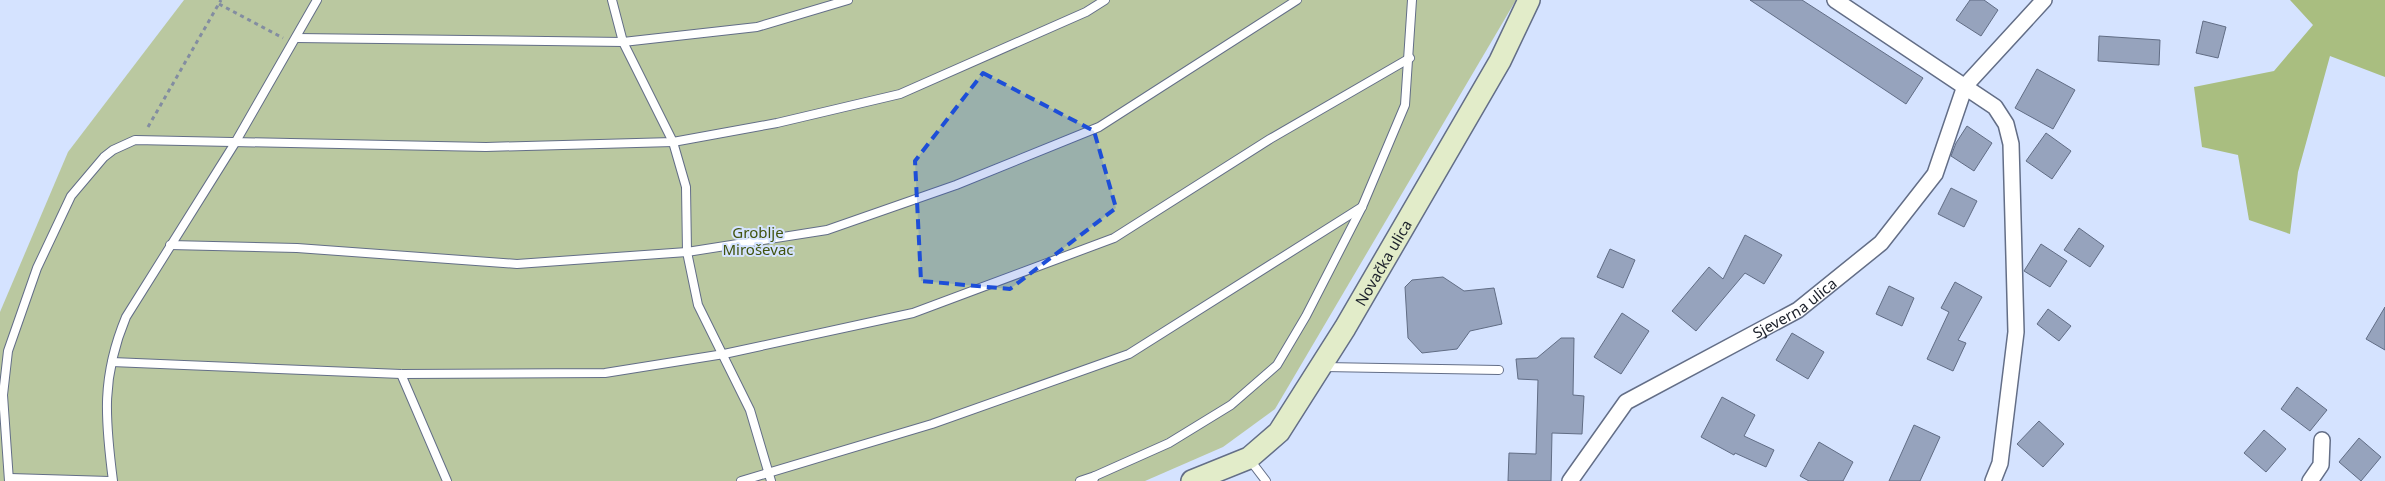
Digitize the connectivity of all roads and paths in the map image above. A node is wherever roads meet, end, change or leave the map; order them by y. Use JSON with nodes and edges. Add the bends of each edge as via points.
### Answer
{"nodes":[{"id":1,"x":221,"y":0,"type":"edge"},
{"id":2,"x":317,"y":0,"type":"edge"},
{"id":3,"x":612,"y":0,"type":"edge"},
{"id":4,"x":848,"y":0,"type":"edge"},
{"id":5,"x":1105,"y":0,"type":"edge"},
{"id":6,"x":1297,"y":0,"type":"edge"},
{"id":7,"x":1412,"y":0,"type":"edge"},
{"id":8,"x":1529,"y":0,"type":"edge"},
{"id":9,"x":1835,"y":0,"type":"edge"},
{"id":10,"x":2044,"y":0,"type":"edge"},
{"id":11,"x":219,"y":4,"type":"junction"},
{"id":12,"x":295,"y":41,"type":"junction"},
{"id":13,"x":623,"y":42,"type":"junction"},
{"id":14,"x":1410,"y":58,"type":"junction"},
{"id":15,"x":1965,"y":86,"type":"junction"},
{"id":16,"x":141,"y":140,"type":"junction"},
{"id":17,"x":674,"y":142,"type":"junction"},
{"id":18,"x":235,"y":143,"type":"junction"},
{"id":19,"x":1362,"y":207,"type":"junction"},
{"id":20,"x":170,"y":246,"type":"junction"},
{"id":21,"x":687,"y":252,"type":"junction"},
{"id":22,"x":724,"y":354,"type":"junction"},
{"id":23,"x":112,"y":362,"type":"junction"},
{"id":24,"x":1320,"y":367,"type":"junction"},
{"id":25,"x":1498,"y":370,"type":"dead end"},
{"id":26,"x":401,"y":374,"type":"junction"},
{"id":27,"x":2322,"y":440,"type":"dead end"},
{"id":28,"x":1249,"y":458,"type":"junction"},
{"id":29,"x":768,"y":472,"type":"junction"},
{"id":30,"x":1094,"y":478,"type":"edge"},
{"id":31,"x":10,"y":479,"type":"edge"},
{"id":32,"x":109,"y":481,"type":"edge"},
{"id":33,"x":114,"y":481,"type":"edge"},
{"id":34,"x":447,"y":481,"type":"edge"},
{"id":35,"x":741,"y":481,"type":"edge"},
{"id":36,"x":771,"y":481,"type":"edge"},
{"id":37,"x":1080,"y":481,"type":"edge"},
{"id":38,"x":1192,"y":481,"type":"edge"},
{"id":39,"x":1266,"y":481,"type":"edge"},
{"id":40,"x":1570,"y":481,"type":"edge"},
{"id":41,"x":1993,"y":481,"type":"edge"},
{"id":42,"x":2310,"y":481,"type":"edge"}],
"edges":[{"from":1,"to":11,"type":"path"},
{"from":2,"to":12,"type":"lane"},
{"from":3,"to":13,"type":"lane"},
{"from":4,"to":13,"type":"lane","via":[[757,27]]},
{"from":5,"to":17,"type":"lane","via":[[1086,12],[900,94],[777,123]]},
{"from":6,"to":21,"type":"lane","via":[[1100,127],[956,185],[827,230]]},
{"from":7,"to":14,"type":"lane"},
{"from":8,"to":24,"type":"street","name":"Novačka ulica","via":[[1500,61]]},
{"from":9,"to":15,"type":"street"},
{"from":10,"to":15,"type":"street","name":"Sjeverna ulica"},
{"from":11,"to":12,"type":"path"},
{"from":11,"to":16,"type":"path"},
{"from":12,"to":13,"type":"lane"},
{"from":12,"to":18,"type":"lane"},
{"from":13,"to":17,"type":"lane"},
{"from":14,"to":19,"type":"lane","via":[[1405,105]]},
{"from":14,"to":22,"type":"lane","via":[[1270,139],[1114,238],[913,313]]},
{"from":15,"to":40,"type":"street","name":"Sjeverna ulica","via":[[1935,174],[1881,243],[1798,310],[1626,402]]},
{"from":15,"to":41,"type":"street","via":[[1995,107],[2006,124],[2011,144],[2016,332],[2000,463]]},
{"from":16,"to":18,"type":"lane"},
{"from":16,"to":31,"type":"lane","via":[[113,150],[70,196],[37,268],[8,351],[3,396]]},
{"from":17,"to":18,"type":"lane","via":[[486,148]]},
{"from":17,"to":21,"type":"lane","via":[[686,188]]},
{"from":18,"to":20,"type":"lane"},
{"from":19,"to":29,"type":"lane","via":[[1129,354],[932,424]]},
{"from":19,"to":30,"type":"lane","via":[[1277,365],[1232,405],[1169,443]]},
{"from":20,"to":21,"type":"lane","via":[[297,248],[517,264]]},
{"from":20,"to":23,"type":"lane","via":[[126,318],[116,341]]},
{"from":21,"to":22,"type":"lane","via":[[698,305]]},
{"from":22,"to":26,"type":"lane","via":[[605,373]]},
{"from":22,"to":29,"type":"lane","via":[[750,410]]},
{"from":23,"to":26,"type":"lane"},
{"from":23,"to":33,"type":"lane","via":[[107,382],[106,422]]},
{"from":24,"to":25,"type":"lane"},
{"from":24,"to":28,"type":"street","name":"Novačka ulica","via":[[1279,432]]},
{"from":26,"to":34,"type":"lane"},
{"from":27,"to":42,"type":"street","via":[[2321,466]]},
{"from":28,"to":38,"type":"street","name":"Novačka ulica"},
{"from":28,"to":39,"type":"lane"},
{"from":29,"to":35,"type":"lane"},
{"from":29,"to":36,"type":"lane"},
{"from":30,"to":37,"type":"lane"},
{"from":31,"to":32,"type":"lane"}]}
